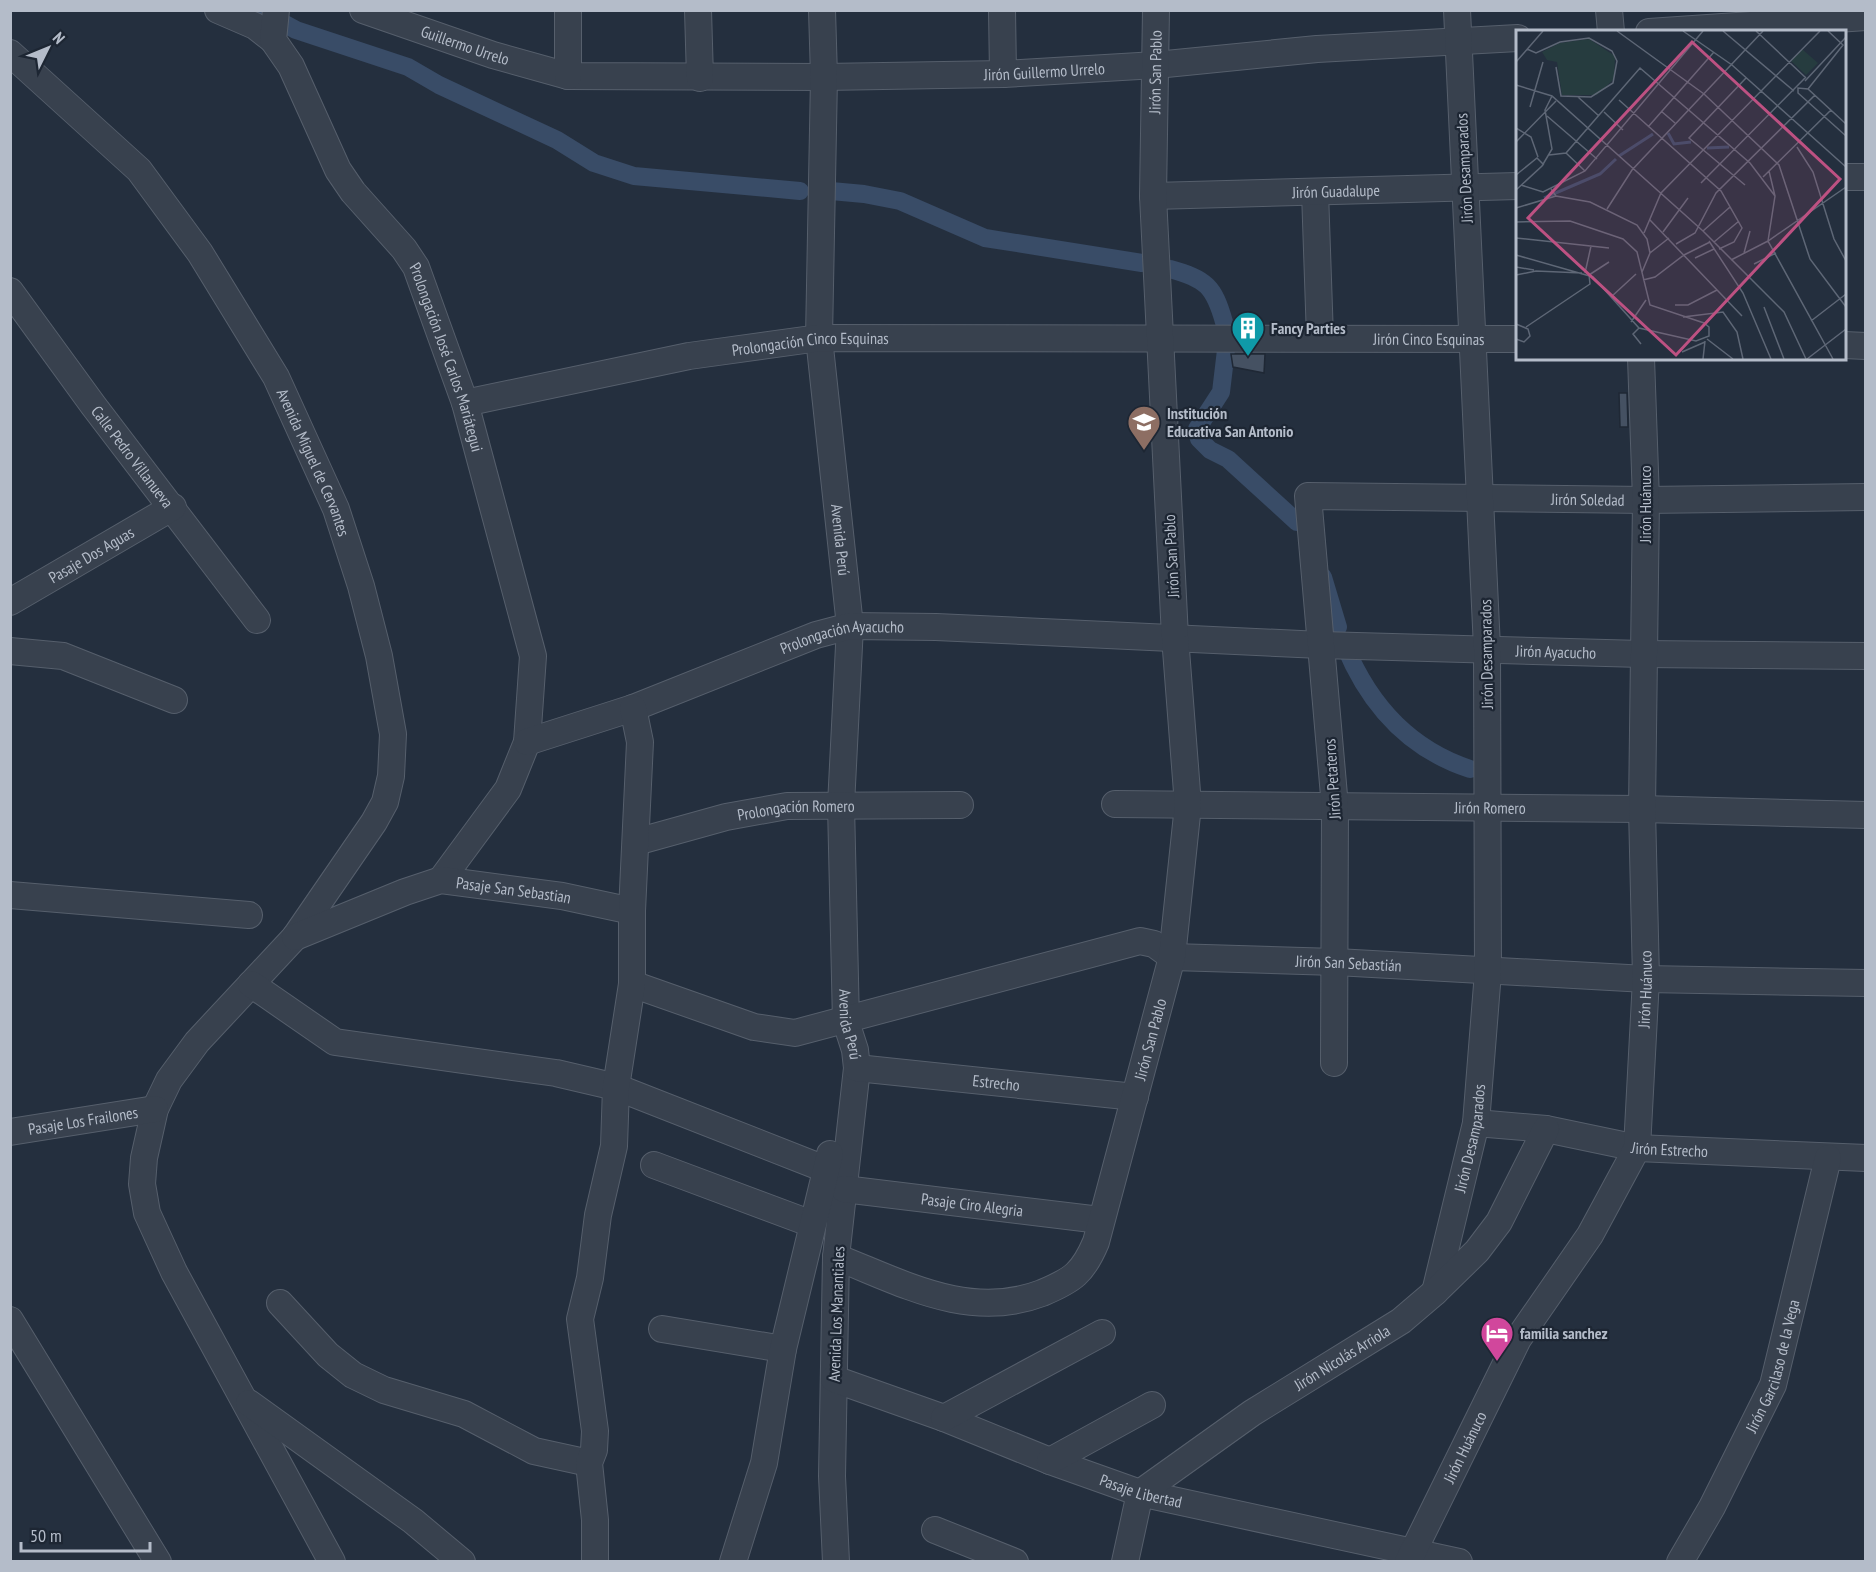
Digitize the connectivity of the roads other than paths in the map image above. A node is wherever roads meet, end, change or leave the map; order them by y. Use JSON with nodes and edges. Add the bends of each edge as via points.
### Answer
{"nodes":[{"id":1,"x":218,"y":10,"type":"edge"},
{"id":2,"x":363,"y":10,"type":"edge"},
{"id":3,"x":568,"y":10,"type":"edge"},
{"id":4,"x":698,"y":10,"type":"edge"},
{"id":5,"x":822,"y":10,"type":"edge"},
{"id":6,"x":1002,"y":10,"type":"edge"},
{"id":7,"x":1156,"y":10,"type":"edge"},
{"id":8,"x":1456,"y":10,"type":"edge"},
{"id":9,"x":1609,"y":10,"type":"edge"},
{"id":10,"x":1866,"y":17,"type":"edge"},
{"id":11,"x":274,"y":27,"type":"edge"},
{"id":12,"x":1611,"y":30,"type":"edge"},
{"id":13,"x":1678,"y":30,"type":"edge"},
{"id":14,"x":1516,"y":39,"type":"edge"},
{"id":15,"x":1458,"y":41,"type":"junction"},
{"id":16,"x":10,"y":53,"type":"edge"},
{"id":17,"x":1155,"y":65,"type":"junction"},
{"id":18,"x":1003,"y":74,"type":"junction"},
{"id":19,"x":568,"y":76,"type":"junction"},
{"id":20,"x":824,"y":77,"type":"junction"},
{"id":21,"x":700,"y":78,"type":"junction"},
{"id":22,"x":1846,"y":177,"type":"edge"},
{"id":23,"x":1866,"y":177,"type":"edge"},
{"id":24,"x":1465,"y":186,"type":"junction"},
{"id":25,"x":1516,"y":186,"type":"edge"},
{"id":26,"x":1316,"y":192,"type":"junction"},
{"id":27,"x":1153,"y":196,"type":"junction"},
{"id":28,"x":10,"y":291,"type":"edge"},
{"id":29,"x":819,"y":338,"type":"junction"},
{"id":30,"x":1320,"y":338,"type":"junction"},
{"id":31,"x":1474,"y":338,"type":"junction"},
{"id":32,"x":1516,"y":339,"type":"edge"},
{"id":33,"x":1161,"y":340,"type":"junction"},
{"id":34,"x":1846,"y":345,"type":"edge"},
{"id":35,"x":1866,"y":346,"type":"edge"},
{"id":36,"x":1641,"y":360,"type":"edge"},
{"id":37,"x":465,"y":403,"type":"junction"},
{"id":38,"x":1308,"y":496,"type":"joint"},
{"id":39,"x":1866,"y":497,"type":"edge"},
{"id":40,"x":1481,"y":498,"type":"junction"},
{"id":41,"x":1646,"y":500,"type":"junction"},
{"id":42,"x":173,"y":507,"type":"junction"},
{"id":43,"x":10,"y":602,"type":"edge"},
{"id":44,"x":257,"y":620,"type":"dead end"},
{"id":45,"x":850,"y":626,"type":"junction"},
{"id":46,"x":1175,"y":637,"type":"junction"},
{"id":47,"x":1321,"y":645,"type":"junction"},
{"id":48,"x":1487,"y":648,"type":"junction"},
{"id":49,"x":10,"y":651,"type":"edge"},
{"id":50,"x":1642,"y":654,"type":"junction"},
{"id":51,"x":1866,"y":656,"type":"edge"},
{"id":52,"x":174,"y":700,"type":"dead end"},
{"id":53,"x":633,"y":708,"type":"junction"},
{"id":54,"x":527,"y":742,"type":"junction"},
{"id":55,"x":1115,"y":804,"type":"dead end"},
{"id":56,"x":841,"y":805,"type":"junction"},
{"id":57,"x":960,"y":805,"type":"dead end"},
{"id":58,"x":1188,"y":806,"type":"junction"},
{"id":59,"x":1335,"y":807,"type":"junction"},
{"id":60,"x":1488,"y":807,"type":"junction"},
{"id":61,"x":1642,"y":809,"type":"junction"},
{"id":62,"x":1866,"y":815,"type":"edge"},
{"id":63,"x":636,"y":842,"type":"junction"},
{"id":64,"x":441,"y":880,"type":"junction"},
{"id":65,"x":10,"y":896,"type":"edge"},
{"id":66,"x":632,"y":911,"type":"junction"},
{"id":67,"x":249,"y":915,"type":"dead end"},
{"id":68,"x":295,"y":937,"type":"junction"},
{"id":69,"x":1172,"y":957,"type":"junction"},
{"id":70,"x":1336,"y":962,"type":"junction"},
{"id":71,"x":1488,"y":972,"type":"junction"},
{"id":72,"x":1646,"y":979,"type":"junction"},
{"id":73,"x":1866,"y":983,"type":"edge"},
{"id":74,"x":251,"y":984,"type":"junction"},
{"id":75,"x":632,"y":984,"type":"junction"},
{"id":76,"x":846,"y":1022,"type":"junction"},
{"id":77,"x":1334,"y":1064,"type":"dead end"},
{"id":78,"x":857,"y":1068,"type":"junction"},
{"id":79,"x":616,"y":1087,"type":"junction"},
{"id":80,"x":854,"y":1096,"type":"junction"},
{"id":81,"x":1135,"y":1097,"type":"junction"},
{"id":82,"x":155,"y":1109,"type":"junction"},
{"id":83,"x":1476,"y":1123,"type":"junction"},
{"id":84,"x":1546,"y":1129,"type":"junction"},
{"id":85,"x":10,"y":1132,"type":"edge"},
{"id":86,"x":1636,"y":1148,"type":"junction"},
{"id":87,"x":1828,"y":1158,"type":"junction"},
{"id":88,"x":1866,"y":1158,"type":"edge"},
{"id":89,"x":654,"y":1165,"type":"dead end"},
{"id":90,"x":825,"y":1169,"type":"junction"},
{"id":91,"x":844,"y":1189,"type":"junction"},
{"id":92,"x":1100,"y":1220,"type":"junction"},
{"id":93,"x":812,"y":1224,"type":"junction"},
{"id":94,"x":836,"y":1257,"type":"junction"},
{"id":95,"x":1435,"y":1292,"type":"junction"},
{"id":96,"x":280,"y":1303,"type":"dead end"},
{"id":97,"x":10,"y":1320,"type":"edge"},
{"id":98,"x":662,"y":1329,"type":"dead end"},
{"id":99,"x":1102,"y":1333,"type":"dead end"},
{"id":100,"x":783,"y":1349,"type":"junction"},
{"id":101,"x":834,"y":1379,"type":"junction"},
{"id":102,"x":239,"y":1395,"type":"junction"},
{"id":103,"x":1152,"y":1406,"type":"dead end"},
{"id":104,"x":944,"y":1418,"type":"junction"},
{"id":105,"x":1050,"y":1461,"type":"junction"},
{"id":106,"x":589,"y":1463,"type":"junction"},
{"id":107,"x":1140,"y":1493,"type":"junction"},
{"id":108,"x":935,"y":1530,"type":"dead end"},
{"id":109,"x":1411,"y":1557,"type":"edge"},
{"id":110,"x":158,"y":1562,"type":"edge"},
{"id":111,"x":332,"y":1562,"type":"edge"},
{"id":112,"x":462,"y":1562,"type":"edge"},
{"id":113,"x":595,"y":1562,"type":"edge"},
{"id":114,"x":733,"y":1562,"type":"edge"},
{"id":115,"x":836,"y":1562,"type":"edge"},
{"id":116,"x":1015,"y":1562,"type":"edge"},
{"id":117,"x":1125,"y":1562,"type":"edge"},
{"id":118,"x":1459,"y":1562,"type":"edge"},
{"id":119,"x":1680,"y":1562,"type":"edge"}],
"edges":[{"from":1,"to":11,"type":"street","via":[[255,26]]},
{"from":2,"to":19,"type":"street","name":"Guillermo Urrelo"},
{"from":3,"to":19,"type":"street"},
{"from":4,"to":21,"type":"street"},
{"from":5,"to":20,"type":"street","name":"Avenida Perú"},
{"from":6,"to":18,"type":"street"},
{"from":7,"to":17,"type":"street","name":"Jirón San Pablo"},
{"from":8,"to":15,"type":"street","name":"Jirón Desamparados"},
{"from":9,"to":12,"type":"street"},
{"from":10,"to":13,"type":"street"},
{"from":11,"to":37,"type":"street","name":"Prolongación José Carlos Mariátegui","via":[[338,170],[416,267]]},
{"from":14,"to":15,"type":"street","name":"Jirón Guillermo Urrelo"},
{"from":15,"to":17,"type":"street","name":"Jirón Guillermo Urrelo","via":[[1317,49]]},
{"from":15,"to":24,"type":"street","name":"Jirón Desamparados"},
{"from":16,"to":68,"type":"street","name":"Avenida Miguel de Cervantes","via":[[139,170],[200,253],[276,377],[336,510],[361,586],[393,734],[391,777],[374,822]]},
{"from":17,"to":18,"type":"street","name":"Jirón Guillermo Urrelo"},
{"from":17,"to":27,"type":"street","name":"Jirón San Pablo"},
{"from":18,"to":20,"type":"street","name":"Jirón Guillermo Urrelo"},
{"from":19,"to":21,"type":"street","name":"Jirón Guillermo Urrelo"},
{"from":20,"to":21,"type":"street","name":"Jirón Guillermo Urrelo"},
{"from":20,"to":29,"type":"street","name":"Avenida Perú"},
{"from":22,"to":23,"type":"street"},
{"from":24,"to":25,"type":"street","name":"Jirón Guadalupe"},
{"from":24,"to":26,"type":"street","name":"Jirón Guadalupe"},
{"from":24,"to":31,"type":"street","name":"Jirón Desamparados"},
{"from":26,"to":27,"type":"street","name":"Jirón Guadalupe"},
{"from":26,"to":30,"type":"street"},
{"from":27,"to":33,"type":"street","name":"Jirón San Pablo"},
{"from":28,"to":42,"type":"street","name":"Calle Pedro Villanueva"},
{"from":29,"to":33,"type":"street","name":"Prolongación Cinco Esquinas"},
{"from":29,"to":37,"type":"street","name":"Prolongación Cinco Esquinas","via":[[689,356]]},
{"from":29,"to":45,"type":"street","name":"Avenida Perú"},
{"from":30,"to":31,"type":"street","name":"Jirón Cinco Esquinas"},
{"from":30,"to":33,"type":"street","name":"Jirón Cinco Esquinas"},
{"from":31,"to":32,"type":"street","name":"Jirón Cinco Esquinas"},
{"from":31,"to":40,"type":"street","name":"Jirón Desamparados"},
{"from":33,"to":46,"type":"street","name":"Jirón San Pablo"},
{"from":34,"to":35,"type":"street"},
{"from":36,"to":41,"type":"street","name":"Jirón Huánuco"},
{"from":37,"to":54,"type":"street","name":"Prolongación José Carlos Mariátegui","via":[[533,656]]},
{"from":38,"to":40,"type":"street","name":"Jirón Soledad"},
{"from":38,"to":47,"type":"street","name":"Jirón Petateros"},
{"from":39,"to":41,"type":"street","name":"Jirón Soledad"},
{"from":40,"to":41,"type":"street","name":"Jirón Soledad"},
{"from":40,"to":48,"type":"street","name":"Jirón Desamparados"},
{"from":41,"to":50,"type":"street","name":"Jirón Huánuco"},
{"from":42,"to":43,"type":"street","name":"Pasaje Dos Aguas"},
{"from":42,"to":44,"type":"street","name":"Calle Pedro Villanueva"},
{"from":45,"to":46,"type":"street","name":"Prolongación Ayacucho"},
{"from":45,"to":53,"type":"street","name":"Prolongación Ayacucho","via":[[816,635]]},
{"from":45,"to":56,"type":"street","name":"Avenida Perú"},
{"from":46,"to":47,"type":"street","name":"Jirón Ayacucho"},
{"from":46,"to":58,"type":"street","name":"Jirón San Pablo"},
{"from":47,"to":48,"type":"street","name":"Jirón Ayacucho"},
{"from":47,"to":59,"type":"street","name":"Jirón Petateros"},
{"from":48,"to":50,"type":"street","name":"Jirón Ayacucho"},
{"from":48,"to":60,"type":"street","name":"Jirón Desamparados"},
{"from":49,"to":52,"type":"street","via":[[63,656]]},
{"from":50,"to":51,"type":"street","name":"Jirón Ayacucho"},
{"from":50,"to":61,"type":"street","name":"Jirón Huánuco"},
{"from":53,"to":54,"type":"street","name":"Prolongación Ayacucho"},
{"from":53,"to":63,"type":"street","via":[[640,742]]},
{"from":54,"to":64,"type":"street","name":"Prolongación José Carlos Mariátegui","via":[[508,789]]},
{"from":55,"to":58,"type":"street","name":"Jirón Romero"},
{"from":56,"to":57,"type":"street","name":"Prolongación Romero"},
{"from":56,"to":63,"type":"street","name":"Prolongación Romero","via":[[787,806],[726,817]]},
{"from":56,"to":76,"type":"street","name":"Avenida Perú"},
{"from":58,"to":59,"type":"street","name":"Jirón Romero"},
{"from":58,"to":69,"type":"street","name":"Jirón San Pablo"},
{"from":59,"to":60,"type":"street","name":"Jirón Romero"},
{"from":59,"to":70,"type":"street","name":"Jirón Petateros"},
{"from":60,"to":61,"type":"street","name":"Jirón Romero"},
{"from":60,"to":71,"type":"street","name":"Jirón Desamparados"},
{"from":61,"to":62,"type":"street","name":"Jirón Romero"},
{"from":61,"to":72,"type":"street","name":"Jirón Huánuco"},
{"from":63,"to":66,"type":"street"},
{"from":64,"to":66,"type":"street","name":"Pasaje San Sebastian","via":[[562,896]]},
{"from":64,"to":68,"type":"street","name":"Pasaje San Sebastian"},
{"from":65,"to":67,"type":"street"},
{"from":66,"to":75,"type":"street"},
{"from":68,"to":74,"type":"street","name":"Avenida Miguel de Cervantes"},
{"from":69,"to":70,"type":"street","name":"Jirón San Sebastián"},
{"from":69,"to":76,"type":"street","name":"Jirón San Sebastián","via":[[1154,944],[1140,942]]},
{"from":69,"to":81,"type":"street","name":"Jirón San Pablo"},
{"from":70,"to":71,"type":"street","name":"Jirón San Sebastián"},
{"from":70,"to":77,"type":"street","name":"Jirón Petateros"},
{"from":71,"to":72,"type":"street","name":"Jirón San Sebastián"},
{"from":71,"to":83,"type":"street","name":"Jirón Desamparados"},
{"from":72,"to":73,"type":"street","name":"Jirón San Sebastián"},
{"from":72,"to":86,"type":"street","name":"Jirón Huánuco"},
{"from":74,"to":79,"type":"street","via":[[335,1042],[556,1073]]},
{"from":74,"to":82,"type":"street","name":"Avenida Miguel de Cervantes","via":[[197,1042],[169,1080]]},
{"from":75,"to":76,"type":"street","name":"Jirón San Sebastián","via":[[754,1028],[795,1033]]},
{"from":75,"to":79,"type":"street"},
{"from":76,"to":78,"type":"street","name":"Avenida Perú"},
{"from":78,"to":80,"type":"street","name":"Avenida Los Manantiales"},
{"from":78,"to":81,"type":"street","name":"Estrecho"},
{"from":79,"to":90,"type":"street"},
{"from":79,"to":106,"type":"street","via":[[614,1146],[580,1319],[595,1431]]},
{"from":80,"to":90,"type":"street","via":[[846,1108]]},
{"from":80,"to":91,"type":"street","name":"Avenida Los Manantiales"},
{"from":81,"to":92,"type":"street","name":"Jirón San Pablo"},
{"from":82,"to":85,"type":"street","name":"Pasaje Los Frailones"},
{"from":82,"to":102,"type":"street","name":"Avenida Miguel de Cervantes","via":[[144,1158],[142,1184],[147,1213]]},
{"from":83,"to":84,"type":"street","name":"Jirón Estrecho"},
{"from":83,"to":95,"type":"street","name":"Jirón Desamparados"},
{"from":84,"to":86,"type":"street","name":"Jirón Estrecho"},
{"from":84,"to":95,"type":"street","name":"Jirón Nicolás Arriola","via":[[1499,1222]]},
{"from":86,"to":87,"type":"street","name":"Jirón Estrecho"},
{"from":86,"to":109,"type":"street","name":"Jirón Huánuco","via":[[1590,1235],[1518,1339]]},
{"from":87,"to":88,"type":"street","name":"Jirón Estrecho"},
{"from":87,"to":119,"type":"street","name":"Jirón Garcilaso de la Vega","via":[[1773,1385]]},
{"from":89,"to":93,"type":"street"},
{"from":90,"to":93,"type":"street"},
{"from":91,"to":92,"type":"street","name":"Pasaje Ciro Alegria"},
{"from":91,"to":94,"type":"street","name":"Avenida Los Manantiales"},
{"from":92,"to":94,"type":"street","name":"Jirón San Pablo","via":[[1096,1242],[1078,1274],[1065,1284],[1008,1302],[960,1302]]},
{"from":93,"to":100,"type":"street"},
{"from":94,"to":101,"type":"street","name":"Avenida Los Manantiales"},
{"from":95,"to":107,"type":"street","name":"Jirón Nicolás Arriola","via":[[1401,1321],[1252,1413]]},
{"from":96,"to":106,"type":"street","via":[[328,1355],[353,1375],[384,1390],[464,1414],[534,1451]]},
{"from":97,"to":110,"type":"street"},
{"from":98,"to":100,"type":"street"},
{"from":99,"to":104,"type":"street"},
{"from":100,"to":114,"type":"street","via":[[764,1463]]},
{"from":101,"to":104,"type":"street","name":"Pasaje Libertad"},
{"from":101,"to":115,"type":"street","name":"Avenida Los Manantiales","via":[[832,1476]]},
{"from":102,"to":111,"type":"street","name":"Avenida Miguel de Cervantes"},
{"from":102,"to":112,"type":"street","via":[[413,1521]]},
{"from":103,"to":105,"type":"street"},
{"from":104,"to":105,"type":"street","name":"Pasaje Libertad"},
{"from":105,"to":107,"type":"street","name":"Pasaje Libertad"},
{"from":106,"to":113,"type":"street"},
{"from":107,"to":109,"type":"street","name":"Pasaje Libertad"},
{"from":107,"to":117,"type":"street"},
{"from":108,"to":116,"type":"street"},
{"from":109,"to":118,"type":"street","name":"Pasaje Libertad"}]}
